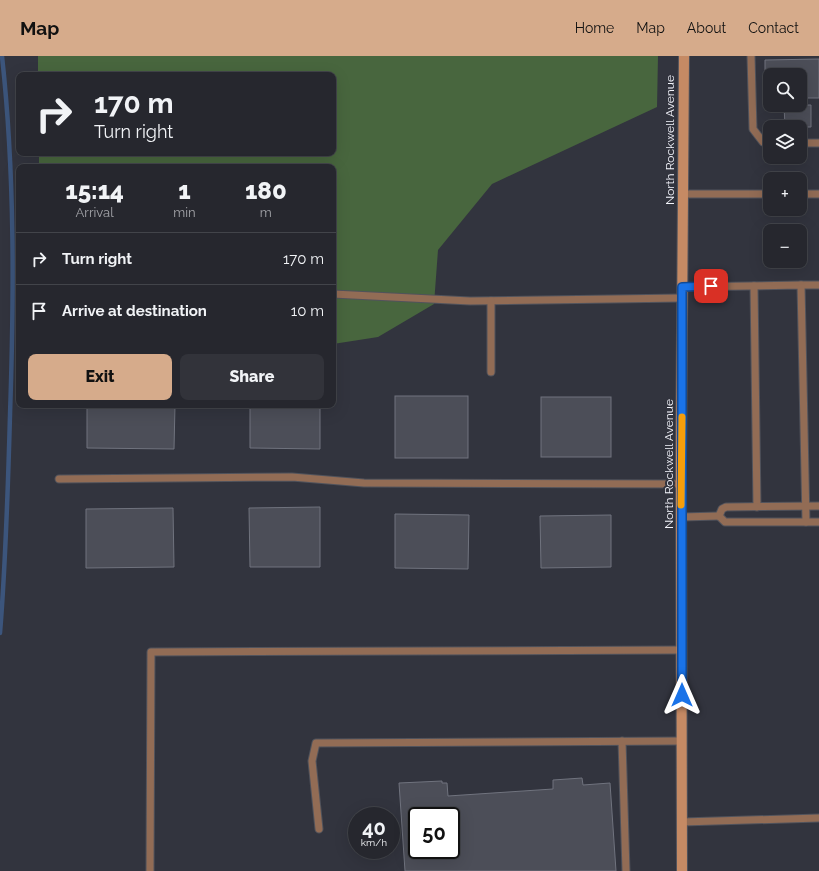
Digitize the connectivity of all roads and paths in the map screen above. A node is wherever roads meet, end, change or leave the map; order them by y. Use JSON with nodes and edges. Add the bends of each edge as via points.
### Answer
{"nodes":[{"id":1,"x":684,"y":56,"type":"edge"},
{"id":2,"x":751,"y":56,"type":"edge"},
{"id":3,"x":763,"y":142,"type":"edge"},
{"id":4,"x":807,"y":143,"type":"edge"},
{"id":5,"x":819,"y":143,"type":"edge"},
{"id":6,"x":683,"y":194,"type":"junction"},
{"id":7,"x":763,"y":194,"type":"edge"},
{"id":8,"x":807,"y":194,"type":"edge"},
{"id":9,"x":819,"y":194,"type":"edge"},
{"id":10,"x":801,"y":285,"type":"junction"},
{"id":11,"x":819,"y":285,"type":"edge"},
{"id":12,"x":754,"y":286,"type":"junction"},
{"id":13,"x":682,"y":287,"type":"junction"},
{"id":14,"x":336,"y":294,"type":"edge"},
{"id":15,"x":682,"y":298,"type":"junction"},
{"id":16,"x":491,"y":300,"type":"junction"},
{"id":17,"x":490,"y":372,"type":"dead end"},
{"id":18,"x":59,"y":479,"type":"dead end"},
{"id":19,"x":681,"y":484,"type":"junction"},
{"id":20,"x":805,"y":506,"type":"junction"},
{"id":21,"x":819,"y":506,"type":"edge"},
{"id":22,"x":757,"y":507,"type":"junction"},
{"id":23,"x":719,"y":516,"type":"junction"},
{"id":24,"x":682,"y":517,"type":"junction"},
{"id":25,"x":806,"y":522,"type":"junction"},
{"id":26,"x":819,"y":522,"type":"edge"},
{"id":27,"x":682,"y":650,"type":"junction"},
{"id":28,"x":622,"y":741,"type":"junction"},
{"id":29,"x":682,"y":741,"type":"junction"},
{"id":30,"x":819,"y":818,"type":"edge"},
{"id":31,"x":682,"y":822,"type":"junction"},
{"id":32,"x":319,"y":829,"type":"dead end"},
{"id":33,"x":150,"y":871,"type":"edge"},
{"id":34,"x":626,"y":871,"type":"edge"},
{"id":35,"x":682,"y":871,"type":"edge"}],
"edges":[{"from":1,"to":6,"type":"main road","name":"North Rockwell Avenue"},
{"from":2,"to":3,"type":"lane","via":[[753,129]]},
{"from":4,"to":5,"type":"lane"},
{"from":6,"to":7,"type":"lane"},
{"from":6,"to":13,"type":"main road","name":"North Rockwell Avenue"},
{"from":8,"to":9,"type":"lane"},
{"from":10,"to":11,"type":"lane"},
{"from":10,"to":12,"type":"lane"},
{"from":10,"to":20,"type":"lane"},
{"from":12,"to":13,"type":"lane"},
{"from":12,"to":22,"type":"lane"},
{"from":13,"to":15,"type":"main road","name":"North Rockwell Avenue"},
{"from":14,"to":16,"type":"lane"},
{"from":15,"to":16,"type":"lane"},
{"from":15,"to":19,"type":"main road","name":"North Rockwell Avenue"},
{"from":16,"to":17,"type":"lane"},
{"from":18,"to":19,"type":"lane","via":[[292,477],[364,483]]},
{"from":19,"to":24,"type":"main road","name":"North Rockwell Avenue"},
{"from":20,"to":21,"type":"lane"},
{"from":20,"to":22,"type":"lane"},
{"from":20,"to":25,"type":"lane"},
{"from":22,"to":23,"type":"lane","via":[[726,507]]},
{"from":23,"to":24,"type":"lane"},
{"from":23,"to":25,"type":"lane","via":[[725,522]]},
{"from":24,"to":27,"type":"main road","name":"North Rockwell Avenue"},
{"from":25,"to":26,"type":"lane"},
{"from":27,"to":29,"type":"main road","name":"North Rockwell Avenue"},
{"from":27,"to":33,"type":"lane","via":[[151,652]]},
{"from":28,"to":29,"type":"lane"},
{"from":28,"to":32,"type":"lane","via":[[316,743],[312,761]]},
{"from":28,"to":34,"type":"lane"},
{"from":29,"to":31,"type":"main road","name":"North Rockwell Avenue"},
{"from":30,"to":31,"type":"lane"},
{"from":31,"to":35,"type":"main road","name":"North Rockwell Avenue"}]}
